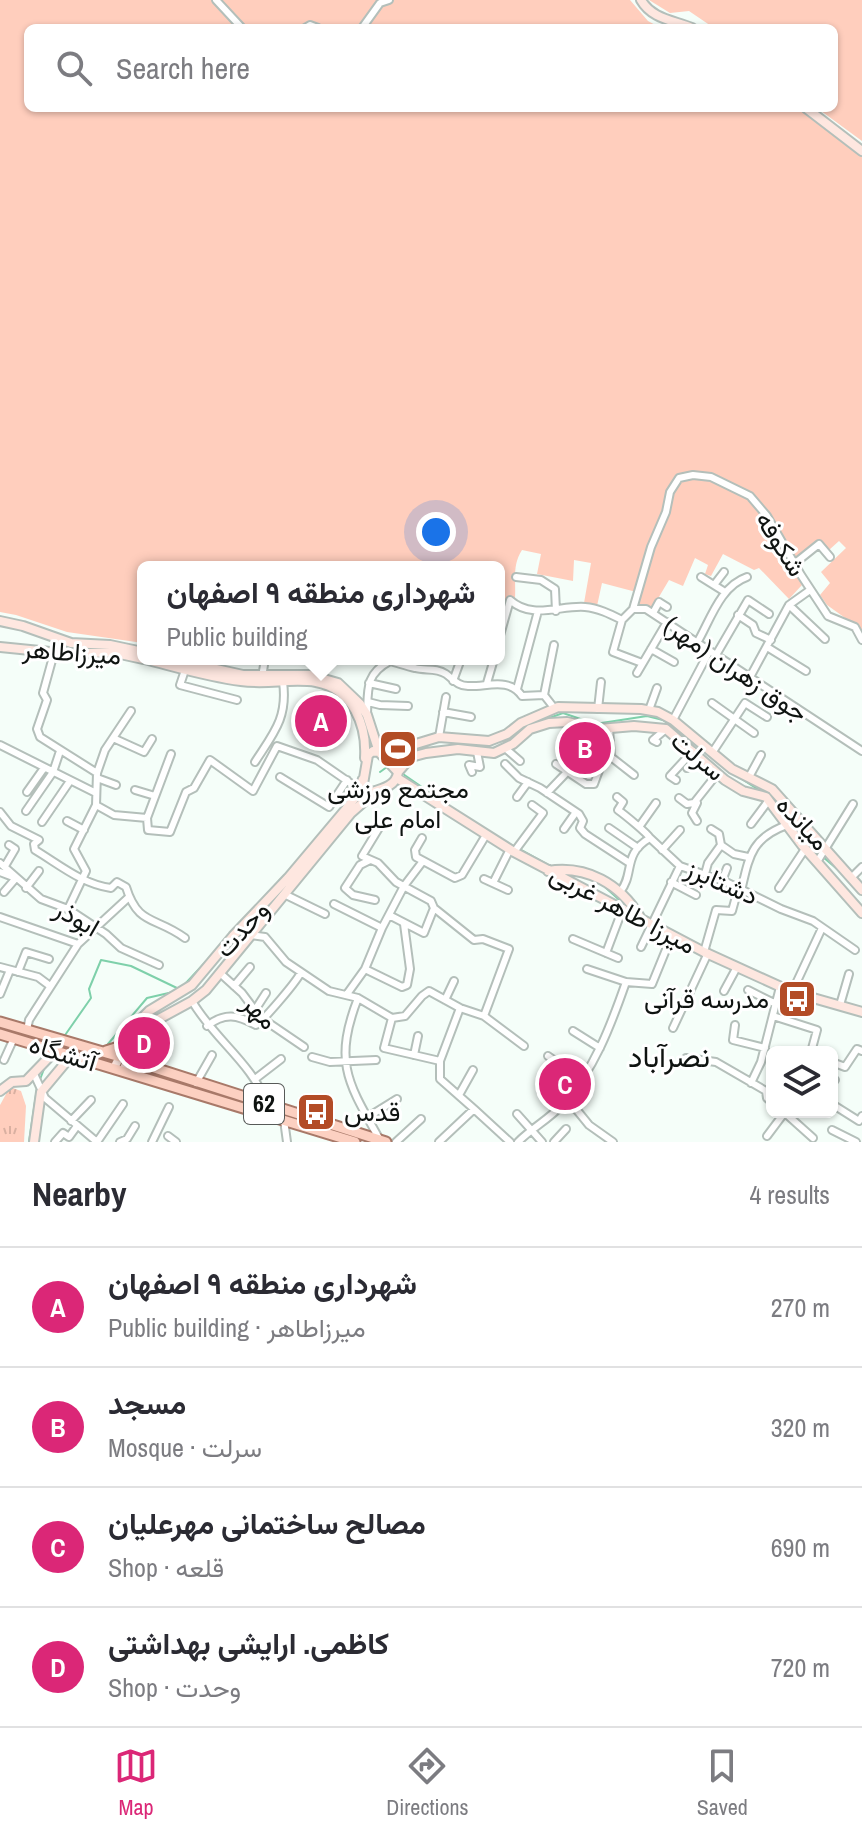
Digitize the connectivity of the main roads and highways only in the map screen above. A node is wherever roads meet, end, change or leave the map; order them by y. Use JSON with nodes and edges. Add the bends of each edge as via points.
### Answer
{"nodes":[{"id":1,"x":641,"y":0,"type":"edge"},
{"id":2,"x":679,"y":24,"type":"edge"},
{"id":3,"x":811,"y":112,"type":"edge"},
{"id":4,"x":862,"y":151,"type":"edge"},
{"id":5,"x":0,"y":621,"type":"edge"},
{"id":6,"x":47,"y":634,"type":"junction"},
{"id":7,"x":0,"y":647,"type":"edge"},
{"id":8,"x":137,"y":651,"type":"edge"},
{"id":9,"x":41,"y":652,"type":"junction"},
{"id":10,"x":137,"y":658,"type":"edge"},
{"id":11,"x":166,"y":665,"type":"edge"},
{"id":12,"x":198,"y":665,"type":"edge"},
{"id":13,"x":440,"y":742,"type":"junction"},
{"id":14,"x":379,"y":752,"type":"junction"},
{"id":15,"x":365,"y":761,"type":"junction"},
{"id":16,"x":398,"y":775,"type":"junction"},
{"id":17,"x":363,"y":779,"type":"junction"},
{"id":18,"x":376,"y":791,"type":"junction"},
{"id":19,"x":821,"y":855,"type":"junction"},
{"id":20,"x":548,"y":871,"type":"junction"},
{"id":21,"x":852,"y":877,"type":"junction"},
{"id":22,"x":841,"y":888,"type":"junction"},
{"id":23,"x":862,"y":890,"type":"edge"},
{"id":24,"x":862,"y":913,"type":"edge"},
{"id":25,"x":641,"y":918,"type":"junction"},
{"id":26,"x":240,"y":928,"type":"junction"},
{"id":27,"x":250,"y":936,"type":"junction"},
{"id":28,"x":226,"y":944,"type":"junction"},
{"id":29,"x":238,"y":950,"type":"junction"},
{"id":30,"x":862,"y":1012,"type":"edge"},
{"id":31,"x":0,"y":1022,"type":"edge"},
{"id":32,"x":0,"y":1034,"type":"edge"},
{"id":33,"x":129,"y":1045,"type":"junction"},
{"id":34,"x":55,"y":1051,"type":"junction"},
{"id":35,"x":102,"y":1052,"type":"junction"},
{"id":36,"x":71,"y":1056,"type":"junction"},
{"id":37,"x":123,"y":1058,"type":"junction"},
{"id":38,"x":143,"y":1065,"type":"junction"},
{"id":39,"x":119,"y":1070,"type":"junction"},
{"id":40,"x":38,"y":1084,"type":"junction"},
{"id":41,"x":2,"y":1087,"type":"edge"},
{"id":42,"x":383,"y":1141,"type":"edge"},
{"id":43,"x":34,"y":1142,"type":"edge"},
{"id":44,"x":355,"y":1142,"type":"edge"}],
"edges":[{"from":1,"to":2,"type":"main road","via":[[660,18]]},
{"from":3,"to":4,"type":"main road"},
{"from":5,"to":6,"type":"main road","name":"میرزاطاهر"},
{"from":6,"to":8,"type":"main road","name":"میرزاطاهر","via":[[80,645]]},
{"from":6,"to":9,"type":"main road"},
{"from":7,"to":9,"type":"main road","name":"میرزاطاهر"},
{"from":9,"to":10,"type":"main road","name":"میرزاطاهر","via":[[111,652]]},
{"from":11,"to":15,"type":"main road","name":"میرزاطاهر","via":[[244,682],[318,682],[344,696],[356,711],[364,730]]},
{"from":12,"to":14,"type":"main road","via":[[243,675],[328,679],[348,690],[367,715]]},
{"from":13,"to":16,"type":"main road","name":"میانده","via":[[407,752]]},
{"from":13,"to":19,"type":"main road","name":"سرلت","via":[[494,753],[549,723],[666,729],[717,774],[766,797],[805,849]]},
{"from":13,"to":19,"type":"main road","name":"میانده","via":[[489,741],[555,709],[649,710],[673,720],[712,753],[772,789]]},
{"from":14,"to":15,"type":"main road","via":[[370,752]]},
{"from":14,"to":16,"type":"main road","name":"میرزا طاهر غربی"},
{"from":15,"to":17,"type":"main road","name":"میرزاطاهر"},
{"from":16,"to":18,"type":"main road","name":"وحدت"},
{"from":16,"to":20,"type":"main road","name":"میرزا طاهر غربی"},
{"from":17,"to":18,"type":"main road","via":[[364,789]]},
{"from":17,"to":26,"type":"main road","name":"وحدت","via":[[346,809]]},
{"from":18,"to":27,"type":"main road","name":"وحدت","via":[[351,813]]},
{"from":19,"to":21,"type":"main road","name":"میانده"},
{"from":19,"to":22,"type":"main road"},
{"from":20,"to":25,"type":"main road","name":"میرزا طاهر غربی"},
{"from":20,"to":25,"type":"main road","via":[[585,872],[620,892]]},
{"from":21,"to":22,"type":"main road"},
{"from":21,"to":23,"type":"main road","name":"میانده"},
{"from":22,"to":24,"type":"main road"},
{"from":25,"to":30,"type":"main road","name":"میرزا طاهر غربی","via":[[780,987]]},
{"from":26,"to":27,"type":"main road","via":[[242,938]]},
{"from":26,"to":28,"type":"main road","name":"وحدت"},
{"from":27,"to":29,"type":"main road","name":"وحدت"},
{"from":28,"to":29,"type":"main road","via":[[234,942]]},
{"from":28,"to":33,"type":"main road","name":"وحدت","via":[[192,985],[144,1015]]},
{"from":29,"to":33,"type":"main road","name":"وحدت","via":[[192,1001],[146,1026]]},
{"from":31,"to":35,"type":"main road","name":"آتشگاه","number":"62"},
{"from":32,"to":34,"type":"main road","name":"آتشگاه","number":"62"},
{"from":33,"to":35,"type":"main road"},
{"from":33,"to":37,"type":"main road","name":"وحدت"},
{"from":33,"to":38,"type":"main road"},
{"from":34,"to":36,"type":"main road","name":"آتشگاه","number":"62"},
{"from":34,"to":40,"type":"main road"},
{"from":35,"to":37,"type":"main road","name":"آتشگاه","number":"62"},
{"from":36,"to":39,"type":"main road","name":"آتشگاه","number":"62"},
{"from":36,"to":40,"type":"main road"},
{"from":37,"to":38,"type":"main road","name":"آتشگاه","number":"62"},
{"from":37,"to":39,"type":"main road","name":"وحدت"},
{"from":38,"to":42,"type":"main road","name":"آتشگاه","number":"62"},
{"from":39,"to":44,"type":"main road","name":"آتشگاه","number":"62"},
{"from":40,"to":41,"type":"main road"},
{"from":40,"to":43,"type":"main road"}]}
